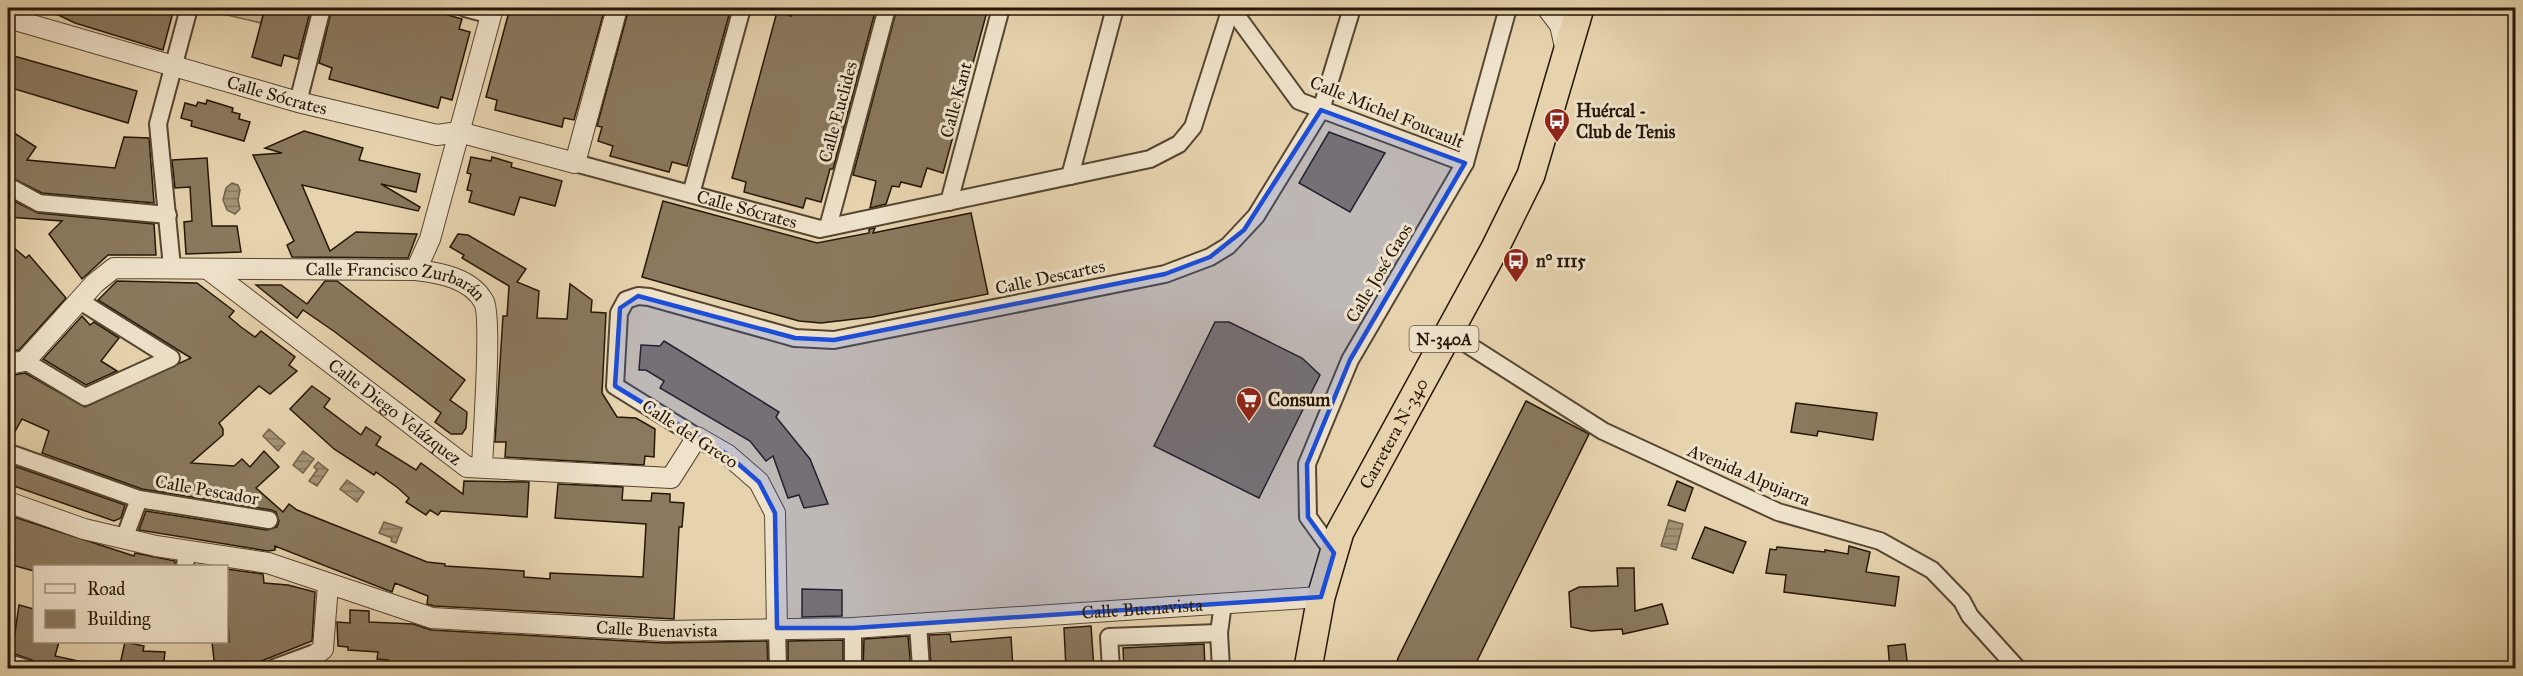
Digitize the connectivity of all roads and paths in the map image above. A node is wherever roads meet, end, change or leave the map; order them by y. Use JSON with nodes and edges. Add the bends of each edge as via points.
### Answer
{"nodes":[{"id":1,"x":189,"y":8,"type":"edge"},
{"id":2,"x":322,"y":8,"type":"edge"},
{"id":3,"x":465,"y":8,"type":"edge"},
{"id":4,"x":617,"y":8,"type":"edge"},
{"id":5,"x":742,"y":8,"type":"edge"},
{"id":6,"x":887,"y":8,"type":"edge"},
{"id":7,"x":1001,"y":8,"type":"edge"},
{"id":8,"x":1116,"y":8,"type":"edge"},
{"id":9,"x":1231,"y":8,"type":"edge"},
{"id":10,"x":1352,"y":8,"type":"edge"},
{"id":11,"x":1508,"y":8,"type":"edge"},
{"id":12,"x":1547,"y":8,"type":"edge"},
{"id":13,"x":1581,"y":8,"type":"edge"},
{"id":14,"x":492,"y":11,"type":"edge"},
{"id":15,"x":15,"y":16,"type":"edge"},
{"id":16,"x":1567,"y":58,"type":"junction"},
{"id":17,"x":175,"y":65,"type":"junction"},
{"id":18,"x":298,"y":102,"type":"junction"},
{"id":19,"x":1321,"y":110,"type":"junction"},
{"id":20,"x":459,"y":132,"type":"junction"},
{"id":21,"x":575,"y":163,"type":"junction"},
{"id":22,"x":1465,"y":163,"type":"junction"},
{"id":23,"x":1070,"y":176,"type":"junction"},
{"id":24,"x":8,"y":186,"type":"edge"},
{"id":25,"x":691,"y":194,"type":"junction"},
{"id":26,"x":949,"y":202,"type":"junction"},
{"id":27,"x":168,"y":215,"type":"junction"},
{"id":28,"x":828,"y":227,"type":"junction"},
{"id":29,"x":172,"y":267,"type":"junction"},
{"id":30,"x":209,"y":270,"type":"junction"},
{"id":31,"x":416,"y":270,"type":"junction"},
{"id":32,"x":80,"y":301,"type":"junction"},
{"id":33,"x":619,"y":314,"type":"joint"},
{"id":34,"x":1448,"y":332,"type":"junction"},
{"id":35,"x":16,"y":363,"type":"edge"},
{"id":36,"x":697,"y":437,"type":"junction"},
{"id":37,"x":8,"y":462,"type":"edge"},
{"id":38,"x":482,"y":467,"type":"junction"},
{"id":39,"x":139,"y":499,"type":"junction"},
{"id":40,"x":8,"y":502,"type":"edge"},
{"id":41,"x":269,"y":520,"type":"dead end"},
{"id":42,"x":124,"y":539,"type":"junction"},
{"id":43,"x":1334,"y":553,"type":"junction"},
{"id":44,"x":186,"y":558,"type":"edge"},
{"id":45,"x":328,"y":585,"type":"junction"},
{"id":46,"x":1321,"y":597,"type":"junction"},
{"id":47,"x":1223,"y":603,"type":"junction"},
{"id":48,"x":918,"y":624,"type":"junction"},
{"id":49,"x":777,"y":628,"type":"junction"},
{"id":50,"x":852,"y":628,"type":"junction"},
{"id":51,"x":1219,"y":633,"type":"junction"},
{"id":52,"x":323,"y":650,"type":"junction"},
{"id":53,"x":8,"y":663,"type":"edge"},
{"id":54,"x":25,"y":669,"type":"edge"},
{"id":55,"x":274,"y":669,"type":"edge"},
{"id":56,"x":298,"y":669,"type":"edge"},
{"id":57,"x":778,"y":669,"type":"edge"},
{"id":58,"x":853,"y":669,"type":"edge"},
{"id":59,"x":921,"y":669,"type":"edge"},
{"id":60,"x":1111,"y":669,"type":"edge"},
{"id":61,"x":1221,"y":669,"type":"edge"},
{"id":62,"x":1308,"y":669,"type":"edge"},
{"id":63,"x":2017,"y":669,"type":"edge"}],
"edges":[{"from":1,"to":17,"type":"street"},
{"from":2,"to":18,"type":"street"},
{"from":3,"to":14,"type":"street"},
{"from":4,"to":21,"type":"street"},
{"from":5,"to":25,"type":"street"},
{"from":6,"to":28,"type":"street","name":"Calle Euclides"},
{"from":7,"to":26,"type":"street","name":"Calle Kant"},
{"from":8,"to":23,"type":"street"},
{"from":9,"to":19,"type":"street","name":"Calle Michel Foucault","via":[[1299,101]]},
{"from":9,"to":23,"type":"street","name":"Calle Sócrates","via":[[1199,116],[1179,144],[1150,159]]},
{"from":10,"to":19,"type":"street","name":"Calle Descartes"},
{"from":11,"to":22,"type":"street","name":"Calle José Gaos"},
{"from":12,"to":16,"type":"street","via":[[1560,25]]},
{"from":13,"to":16,"type":"highway","name":"Carretera N-340","number":"N-340A"},
{"from":14,"to":20,"type":"street"},
{"from":15,"to":17,"type":"street","name":"Calle Sócrates"},
{"from":16,"to":34,"type":"highway","name":"Carretera N-340","number":"N-340A","via":[[1531,175]]},
{"from":17,"to":18,"type":"street","name":"Calle Sócrates"},
{"from":17,"to":27,"type":"street","via":[[158,124]]},
{"from":18,"to":20,"type":"street","name":"Calle Sócrates","via":[[437,135]]},
{"from":19,"to":22,"type":"street","name":"Calle Michel Foucault"},
{"from":19,"to":33,"type":"street","name":"Calle Descartes","via":[[1271,194],[1244,230],[1210,257],[1165,274],[834,340],[795,338],[638,296],[626,300]]},
{"from":20,"to":21,"type":"street","name":"Calle Sócrates"},
{"from":20,"to":31,"type":"street","via":[[430,239]]},
{"from":21,"to":25,"type":"street","name":"Calle Sócrates"},
{"from":22,"to":43,"type":"street","name":"Calle José Gaos","via":[[1350,360],[1307,464],[1308,516]]},
{"from":23,"to":26,"type":"street","name":"Calle Sócrates"},
{"from":24,"to":27,"type":"street","via":[[39,203]]},
{"from":25,"to":28,"type":"street","name":"Calle Sócrates","via":[[820,229]]},
{"from":26,"to":28,"type":"street","name":"Calle Sócrates"},
{"from":27,"to":29,"type":"street"},
{"from":29,"to":30,"type":"street","name":"Calle Francisco Zurbarán"},
{"from":29,"to":32,"type":"street","name":"Calle Francisco Zurbarán","via":[[114,268]]},
{"from":30,"to":31,"type":"street","name":"Calle Francisco Zurbarán"},
{"from":30,"to":38,"type":"street","name":"Calle Diego Velázquez","via":[[467,467]]},
{"from":31,"to":38,"type":"street","name":"Calle Francisco Zurbarán","via":[[458,279],[485,303]]},
{"from":32,"to":35,"type":"street","name":"Calle Francisco Zurbarán"},
{"from":32,"to":35,"type":"street","via":[[171,358],[85,397]]},
{"from":33,"to":36,"type":"street","name":"Calle del Greco","via":[[615,386]]},
{"from":34,"to":43,"type":"highway","name":"Carretera N-340","number":"N-340A","via":[[1340,532]]},
{"from":34,"to":63,"type":"street","name":"Avenida Alpujarra","via":[[1603,431],[1778,513],[1880,541],[1932,570]]},
{"from":36,"to":38,"type":"street","name":"Calle Diego Velázquez","via":[[671,478]]},
{"from":36,"to":49,"type":"street","name":"Calle del Greco","via":[[728,454],[759,482],[775,513]]},
{"from":37,"to":39,"type":"street","name":"Calle Pescador","via":[[12,454]]},
{"from":39,"to":41,"type":"street","name":"Calle Pescador"},
{"from":39,"to":42,"type":"street","name":"Calle Pescador"},
{"from":40,"to":42,"type":"street","name":"Calle Buenavista"},
{"from":42,"to":44,"type":"street","name":"Calle Buenavista"},
{"from":43,"to":46,"type":"highway","name":"Carretera N-340","number":"N-340A"},
{"from":44,"to":45,"type":"street","name":"Calle Buenavista","via":[[268,563]]},
{"from":45,"to":49,"type":"street","name":"Calle Buenavista","via":[[432,618],[664,630]]},
{"from":45,"to":52,"type":"street"},
{"from":46,"to":47,"type":"street","name":"Calle Buenavista"},
{"from":46,"to":62,"type":"highway","name":"Carretera N-340","number":"N-340A"},
{"from":47,"to":48,"type":"street","name":"Calle Buenavista"},
{"from":47,"to":51,"type":"street"},
{"from":48,"to":50,"type":"street","name":"Calle Buenavista"},
{"from":48,"to":59,"type":"street"},
{"from":49,"to":50,"type":"street","name":"Calle Buenavista"},
{"from":49,"to":57,"type":"street"},
{"from":50,"to":58,"type":"street"},
{"from":51,"to":60,"type":"street","via":[[1109,637]]},
{"from":51,"to":61,"type":"street"},
{"from":52,"to":55,"type":"street"},
{"from":52,"to":56,"type":"street"},
{"from":53,"to":54,"type":"street"}]}
